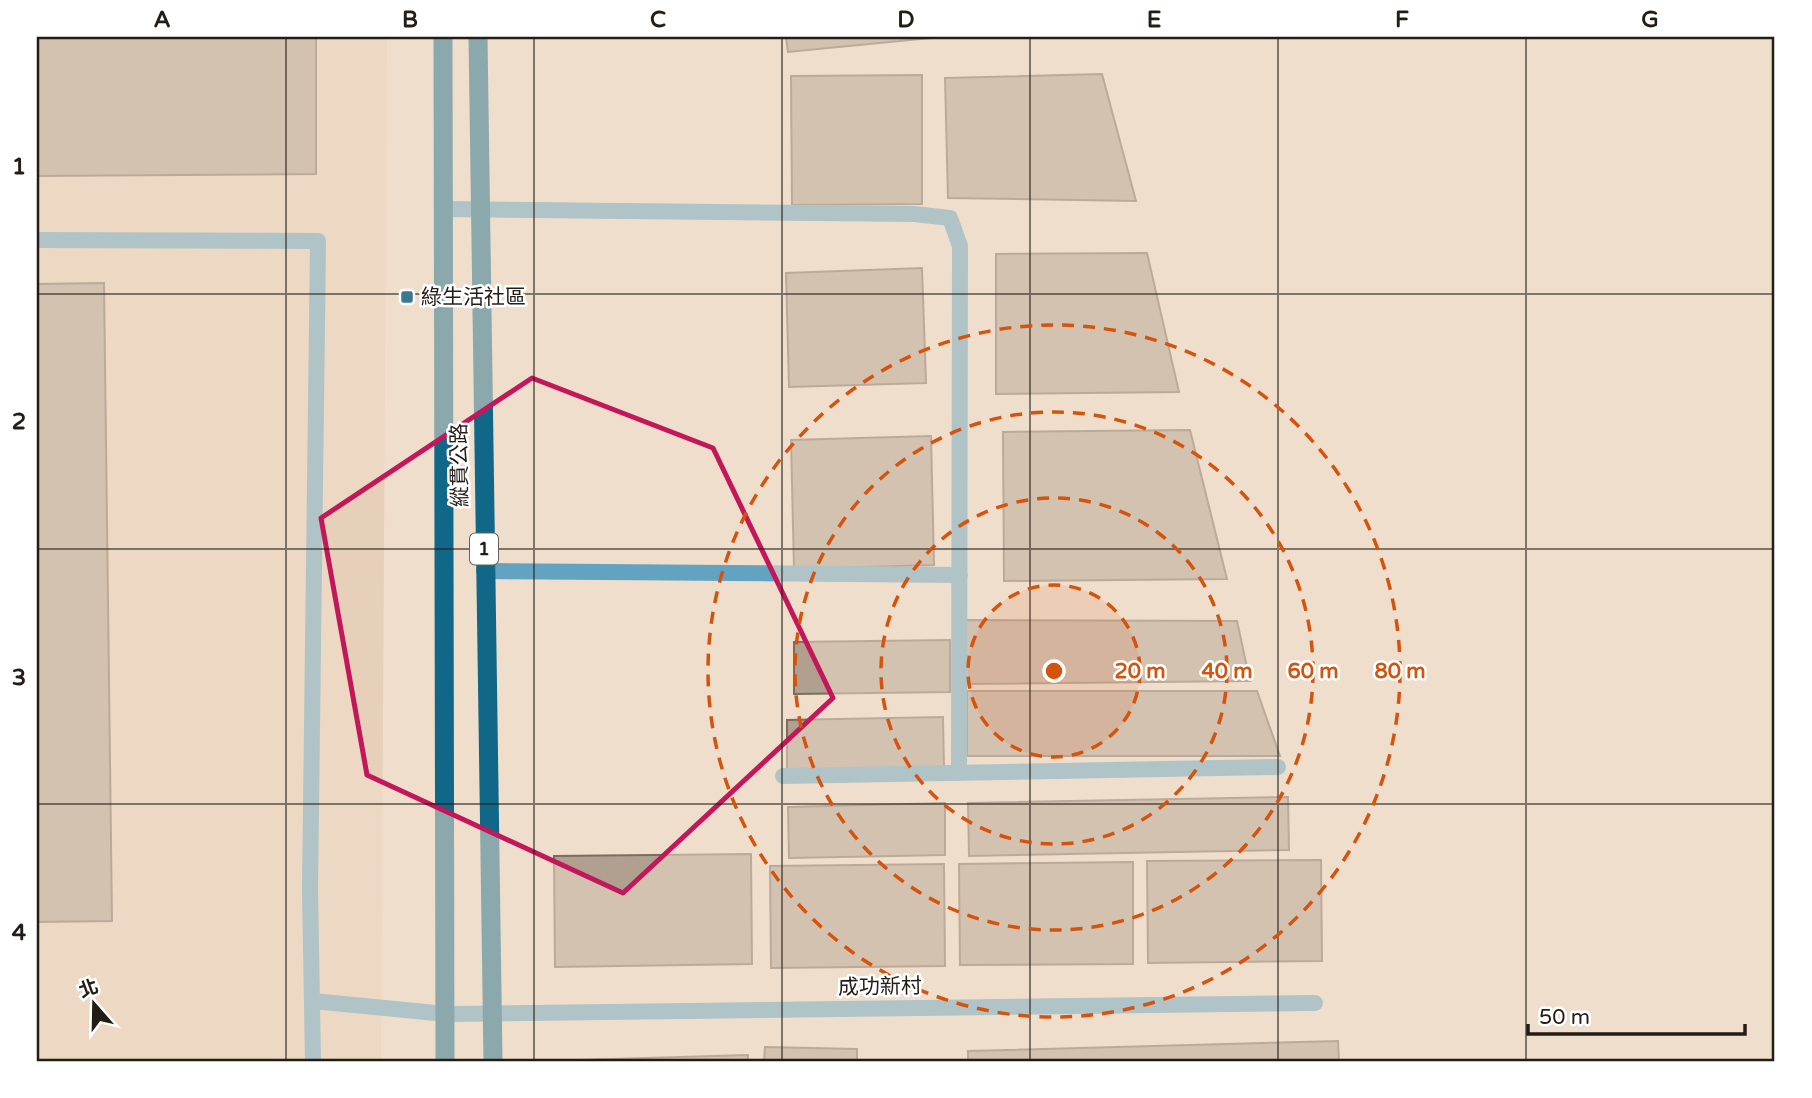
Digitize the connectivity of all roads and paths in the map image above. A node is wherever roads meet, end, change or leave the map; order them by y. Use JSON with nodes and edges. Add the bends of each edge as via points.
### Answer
{"nodes":[{"id":1,"x":443,"y":37,"type":"edge"},
{"id":2,"x":478,"y":37,"type":"edge"},
{"id":3,"x":443,"y":209,"type":"junction"},
{"id":4,"x":480,"y":210,"type":"junction"},
{"id":5,"x":37,"y":240,"type":"edge"},
{"id":6,"x":484,"y":571,"type":"junction"},
{"id":7,"x":960,"y":575,"type":"junction"},
{"id":8,"x":1278,"y":767,"type":"dead end"},
{"id":9,"x":959,"y":773,"type":"junction"},
{"id":10,"x":783,"y":776,"type":"dead end"},
{"id":11,"x":313,"y":1001,"type":"junction"},
{"id":12,"x":1315,"y":1003,"type":"dead end"},
{"id":13,"x":446,"y":1014,"type":"junction"},
{"id":14,"x":494,"y":1014,"type":"junction"},
{"id":15,"x":313,"y":1061,"type":"edge"},
{"id":16,"x":445,"y":1061,"type":"edge"},
{"id":17,"x":493,"y":1061,"type":"edge"}],
"edges":[{"from":1,"to":3,"type":"main road","name":"縱貫公路","number":"1"},
{"from":2,"to":4,"type":"main road","name":"縱貫公路","number":"1"},
{"from":3,"to":4,"type":"lane"},
{"from":3,"to":13,"type":"main road","name":"縱貫公路","number":"1"},
{"from":4,"to":6,"type":"main road","name":"縱貫公路","number":"1"},
{"from":4,"to":7,"type":"lane","via":[[950,218],[960,246]]},
{"from":5,"to":11,"type":"lane","via":[[317,241],[310,890]]},
{"from":6,"to":7,"type":"lane"},
{"from":6,"to":14,"type":"main road","name":"縱貫公路","number":"1"},
{"from":7,"to":9,"type":"lane"},
{"from":8,"to":9,"type":"lane"},
{"from":9,"to":10,"type":"lane"},
{"from":11,"to":13,"type":"lane","name":"成功新村"},
{"from":11,"to":15,"type":"lane"},
{"from":12,"to":14,"type":"lane","name":"成功新村"},
{"from":13,"to":14,"type":"lane","name":"成功新村"},
{"from":13,"to":16,"type":"main road","name":"縱貫公路","number":"1"},
{"from":14,"to":17,"type":"main road","name":"縱貫公路","number":"1"}]}
